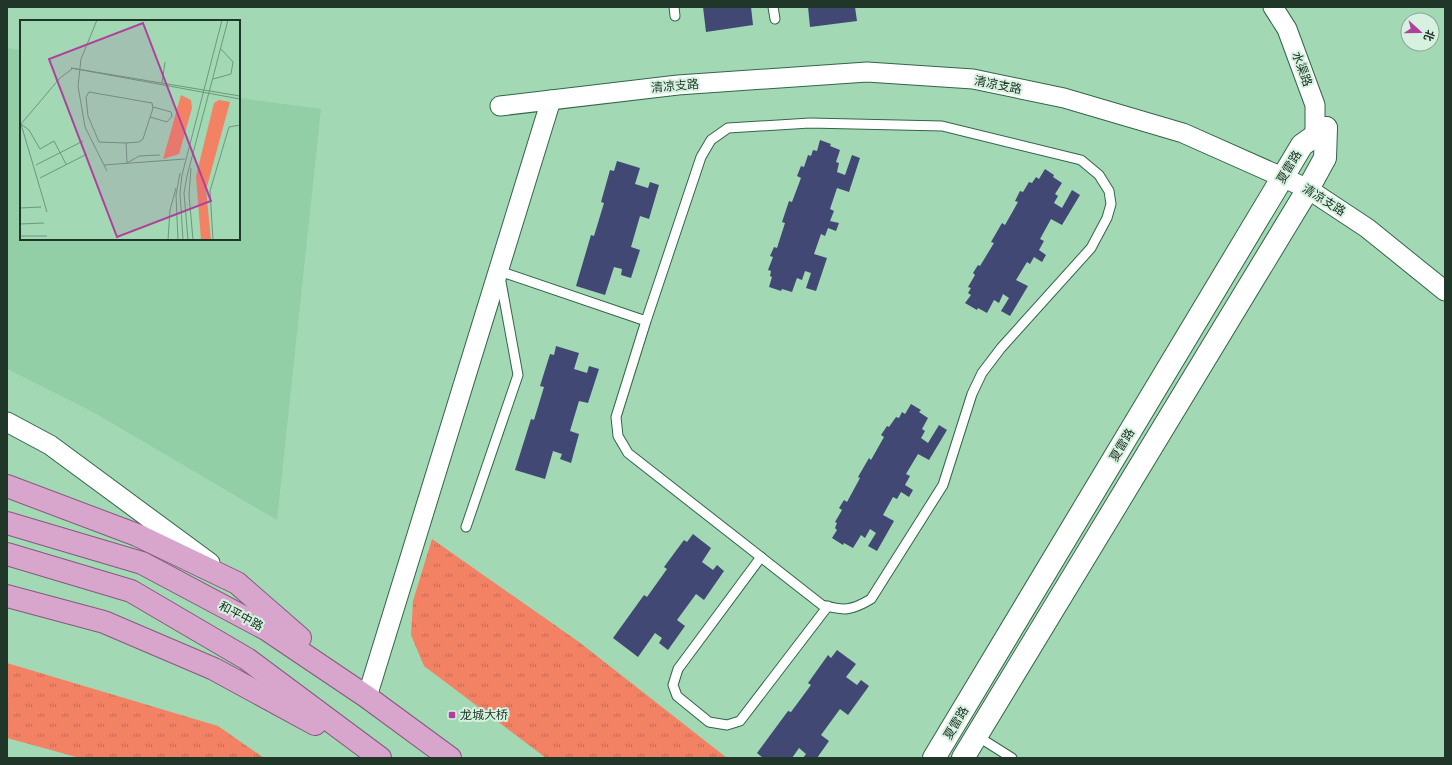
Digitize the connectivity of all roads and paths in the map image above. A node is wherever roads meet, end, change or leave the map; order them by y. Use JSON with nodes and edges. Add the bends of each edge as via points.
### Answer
{"nodes":[{"id":1,"x":774,"y":7,"type":"edge"},
{"id":2,"x":1273,"y":7,"type":"edge"},
{"id":3,"x":775,"y":19,"type":"dead end"},
{"id":4,"x":551,"y":100,"type":"junction"},
{"id":5,"x":500,"y":106,"type":"dead end"},
{"id":6,"x":1315,"y":136,"type":"junction"},
{"id":7,"x":1282,"y":177,"type":"junction"},
{"id":8,"x":1308,"y":189,"type":"junction"},
{"id":9,"x":499,"y":271,"type":"junction"},
{"id":10,"x":1445,"y":291,"type":"edge"},
{"id":11,"x":646,"y":321,"type":"junction"},
{"id":12,"x":7,"y":422,"type":"edge"},
{"id":13,"x":7,"y":486,"type":"edge"},
{"id":14,"x":7,"y":522,"type":"edge"},
{"id":15,"x":466,"y":527,"type":"dead end"},
{"id":16,"x":7,"y":554,"type":"edge"},
{"id":17,"x":761,"y":557,"type":"junction"},
{"id":18,"x":237,"y":583,"type":"junction"},
{"id":19,"x":7,"y":596,"type":"edge"},
{"id":20,"x":828,"y":606,"type":"junction"},
{"id":21,"x":367,"y":697,"type":"junction"},
{"id":22,"x":977,"y":736,"type":"junction"},
{"id":23,"x":379,"y":758,"type":"edge"},
{"id":24,"x":450,"y":758,"type":"edge"},
{"id":25,"x":934,"y":758,"type":"edge"},
{"id":26,"x":963,"y":758,"type":"edge"},
{"id":27,"x":1012,"y":758,"type":"edge"}],
"edges":[{"from":1,"to":3,"type":"lane"},
{"from":2,"to":6,"type":"street","name":"水渠路","via":[[1287,29],[1315,105]]},
{"from":4,"to":5,"type":"street","name":"清凉支路"},
{"from":4,"to":7,"type":"street","name":"清凉支路","via":[[678,85],[867,72],[973,79],[1064,98],[1183,133]]},
{"from":4,"to":9,"type":"street"},
{"from":6,"to":7,"type":"street","name":"夏雷路","via":[[1302,145]]},
{"from":6,"to":8,"type":"street","name":"夏雷路","via":[[1326,128],[1325,158]]},
{"from":7,"to":8,"type":"street","name":"清凉支路"},
{"from":7,"to":25,"type":"street","name":"夏雷路"},
{"from":8,"to":10,"type":"street","name":"清凉支路","via":[[1367,228]]},
{"from":8,"to":22,"type":"street","name":"夏雷路"},
{"from":9,"to":11,"type":"lane"},
{"from":9,"to":15,"type":"lane","via":[[518,375]]},
{"from":9,"to":21,"type":"street"},
{"from":11,"to":17,"type":"lane","via":[[616,417],[618,436],[628,453]]},
{"from":11,"to":20,"type":"lane","via":[[701,158],[711,140],[728,128],[810,123],[942,126],[1081,160],[1099,175],[1109,191],[1111,204],[1107,218],[1091,248],[1001,348],[982,373],[972,394],[943,485],[871,598],[856,609],[838,610]]},
{"from":12,"to":18,"type":"street","via":[[50,445]]},
{"from":13,"to":18,"type":"main road","via":[[137,535]]},
{"from":14,"to":21,"type":"main road","name":"和平中路","via":[[142,563],[266,629]]},
{"from":16,"to":23,"type":"main road","via":[[130,591],[247,659]]},
{"from":17,"to":20,"type":"lane","via":[[822,605]]},
{"from":17,"to":20,"type":"lane","via":[[678,669],[674,686],[677,696],[709,722],[727,725],[740,721]]},
{"from":18,"to":21,"type":"main road"},
{"from":19,"to":23,"type":"main road","via":[[104,622],[207,666]]},
{"from":21,"to":24,"type":"main road","name":"和平中路"},
{"from":22,"to":26,"type":"street","name":"夏雷路"},
{"from":22,"to":27,"type":"lane"}]}
